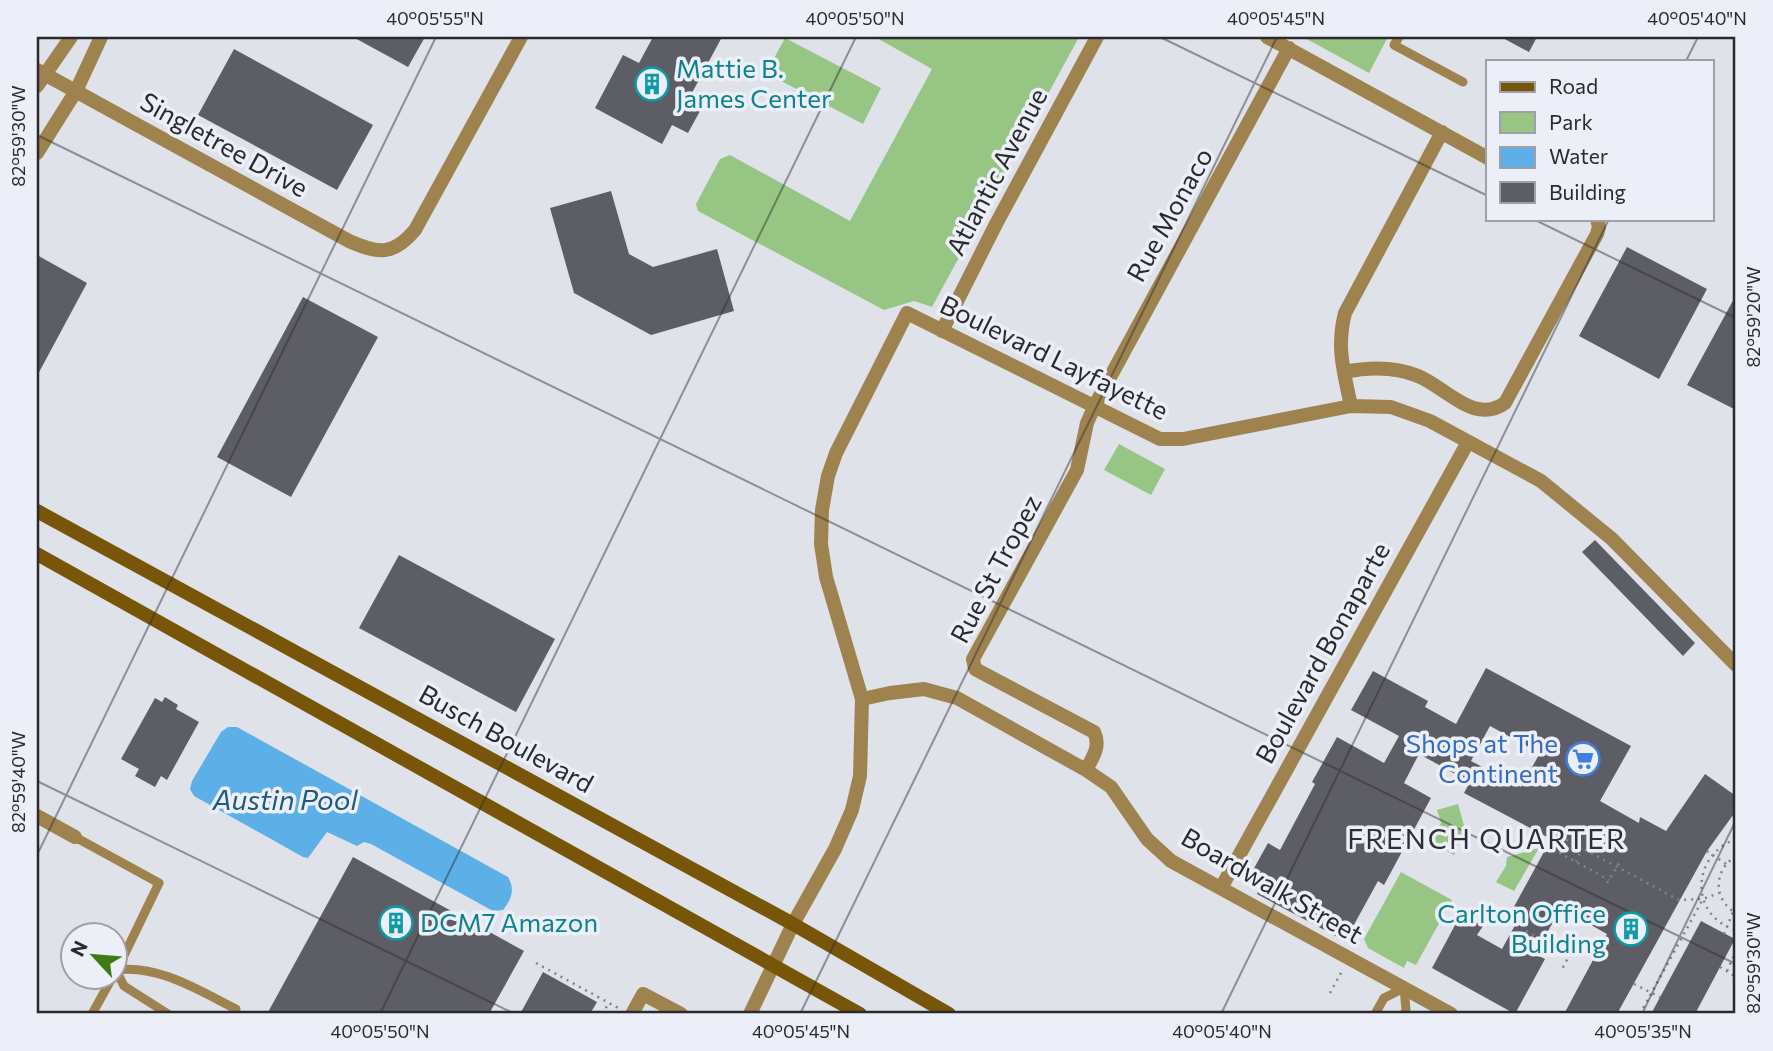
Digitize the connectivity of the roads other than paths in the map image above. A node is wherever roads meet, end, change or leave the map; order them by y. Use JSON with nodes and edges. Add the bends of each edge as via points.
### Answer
{"nodes":[{"id":1,"x":71,"y":37,"type":"edge"},
{"id":2,"x":101,"y":37,"type":"edge"},
{"id":3,"x":521,"y":37,"type":"edge"},
{"id":4,"x":1097,"y":37,"type":"edge"},
{"id":5,"x":1267,"y":37,"type":"edge"},
{"id":6,"x":1399,"y":37,"type":"edge"},
{"id":7,"x":1289,"y":48,"type":"junction"},
{"id":8,"x":39,"y":77,"type":"edge"},
{"id":9,"x":1463,"y":82,"type":"dead end"},
{"id":10,"x":76,"y":92,"type":"junction"},
{"id":11,"x":1442,"y":132,"type":"junction"},
{"id":12,"x":37,"y":153,"type":"edge"},
{"id":13,"x":1486,"y":157,"type":"edge"},
{"id":14,"x":1597,"y":220,"type":"edge"},
{"id":15,"x":942,"y":331,"type":"junction"},
{"id":16,"x":1344,"y":372,"type":"junction"},
{"id":17,"x":1095,"y":405,"type":"junction"},
{"id":18,"x":1351,"y":407,"type":"junction"},
{"id":19,"x":1468,"y":442,"type":"junction"},
{"id":20,"x":37,"y":511,"type":"edge"},
{"id":21,"x":37,"y":554,"type":"edge"},
{"id":22,"x":1736,"y":665,"type":"edge"},
{"id":23,"x":862,"y":699,"type":"junction"},
{"id":24,"x":1086,"y":770,"type":"junction"},
{"id":25,"x":37,"y":816,"type":"edge"},
{"id":26,"x":75,"y":837,"type":"joint"},
{"id":27,"x":1221,"y":888,"type":"junction"},
{"id":28,"x":793,"y":924,"type":"junction"},
{"id":29,"x":130,"y":942,"type":"edge"},
{"id":30,"x":771,"y":966,"type":"junction"},
{"id":31,"x":130,"y":968,"type":"edge"},
{"id":32,"x":1404,"y":988,"type":"junction"},
{"id":33,"x":130,"y":990,"type":"edge"},
{"id":34,"x":104,"y":992,"type":"edge"},
{"id":35,"x":234,"y":1012,"type":"edge"},
{"id":36,"x":627,"y":1012,"type":"edge"},
{"id":37,"x":92,"y":1014,"type":"edge"},
{"id":38,"x":168,"y":1014,"type":"edge"},
{"id":39,"x":681,"y":1014,"type":"edge"},
{"id":40,"x":750,"y":1014,"type":"edge"},
{"id":41,"x":860,"y":1014,"type":"edge"},
{"id":42,"x":949,"y":1014,"type":"edge"},
{"id":43,"x":1375,"y":1014,"type":"edge"},
{"id":44,"x":1404,"y":1014,"type":"edge"},
{"id":45,"x":1451,"y":1014,"type":"edge"}],
"edges":[{"from":1,"to":8,"type":"street"},
{"from":2,"to":10,"type":"street"},
{"from":3,"to":10,"type":"street","name":"Singletree Drive","via":[[415,230],[391,250],[369,250],[349,241]]},
{"from":4,"to":15,"type":"street","name":"Atlantic Avenue"},
{"from":5,"to":7,"type":"street"},
{"from":6,"to":9,"type":"lane","via":[[1394,46]]},
{"from":7,"to":11,"type":"street"},
{"from":7,"to":17,"type":"street","name":"Rue Monaco"},
{"from":8,"to":10,"type":"street","name":"Singletree Drive"},
{"from":10,"to":12,"type":"street"},
{"from":11,"to":13,"type":"street"},
{"from":11,"to":16,"type":"street","via":[[1345,313],[1339,350]]},
{"from":14,"to":16,"type":"street","via":[[1597,234],[1504,403],[1495,410],[1474,409],[1419,376],[1389,368]]},
{"from":15,"to":17,"type":"street","name":"Boulevard Layfayette"},
{"from":15,"to":23,"type":"street","name":"Boulevard Layfayette","via":[[907,313],[835,453],[828,476],[821,544],[826,577]]},
{"from":16,"to":18,"type":"street"},
{"from":17,"to":18,"type":"street","name":"Boulevard Layfayette","via":[[1160,439],[1183,439]]},
{"from":17,"to":24,"type":"street","name":"Rue St Tropez","via":[[1077,470],[973,659],[975,669],[1094,732],[1097,748]]},
{"from":18,"to":19,"type":"street","name":"Boulevard Layfayette","via":[[1391,407]]},
{"from":19,"to":22,"type":"street","name":"Boulevard Layfayette","via":[[1541,481],[1612,539]]},
{"from":19,"to":27,"type":"street","name":"Boulevard Bonaparte"},
{"from":20,"to":28,"type":"main road","name":"Busch Boulevard"},
{"from":21,"to":30,"type":"main road"},
{"from":23,"to":24,"type":"street","name":"Boardwalk Street","via":[[924,689],[957,698]]},
{"from":23,"to":28,"type":"street","via":[[860,776],[852,810]]},
{"from":24,"to":27,"type":"street","name":"Boardwalk Street","via":[[1111,787],[1147,839],[1171,861]]},
{"from":25,"to":26,"type":"street"},
{"from":26,"to":29,"type":"lane","via":[[159,883]]},
{"from":27,"to":32,"type":"street","name":"Boardwalk Street"},
{"from":28,"to":30,"type":"street"},
{"from":28,"to":42,"type":"main road","name":"Busch Boulevard"},
{"from":30,"to":40,"type":"street"},
{"from":30,"to":41,"type":"main road"},
{"from":31,"to":35,"type":"lane","via":[[177,980]]},
{"from":32,"to":43,"type":"lane","via":[[1384,999]]},
{"from":32,"to":44,"type":"lane"},
{"from":32,"to":45,"type":"street","name":"Boardwalk Street"},
{"from":33,"to":38,"type":"lane"},
{"from":34,"to":37,"type":"lane"},
{"from":36,"to":39,"type":"street","via":[[643,994]]}]}
